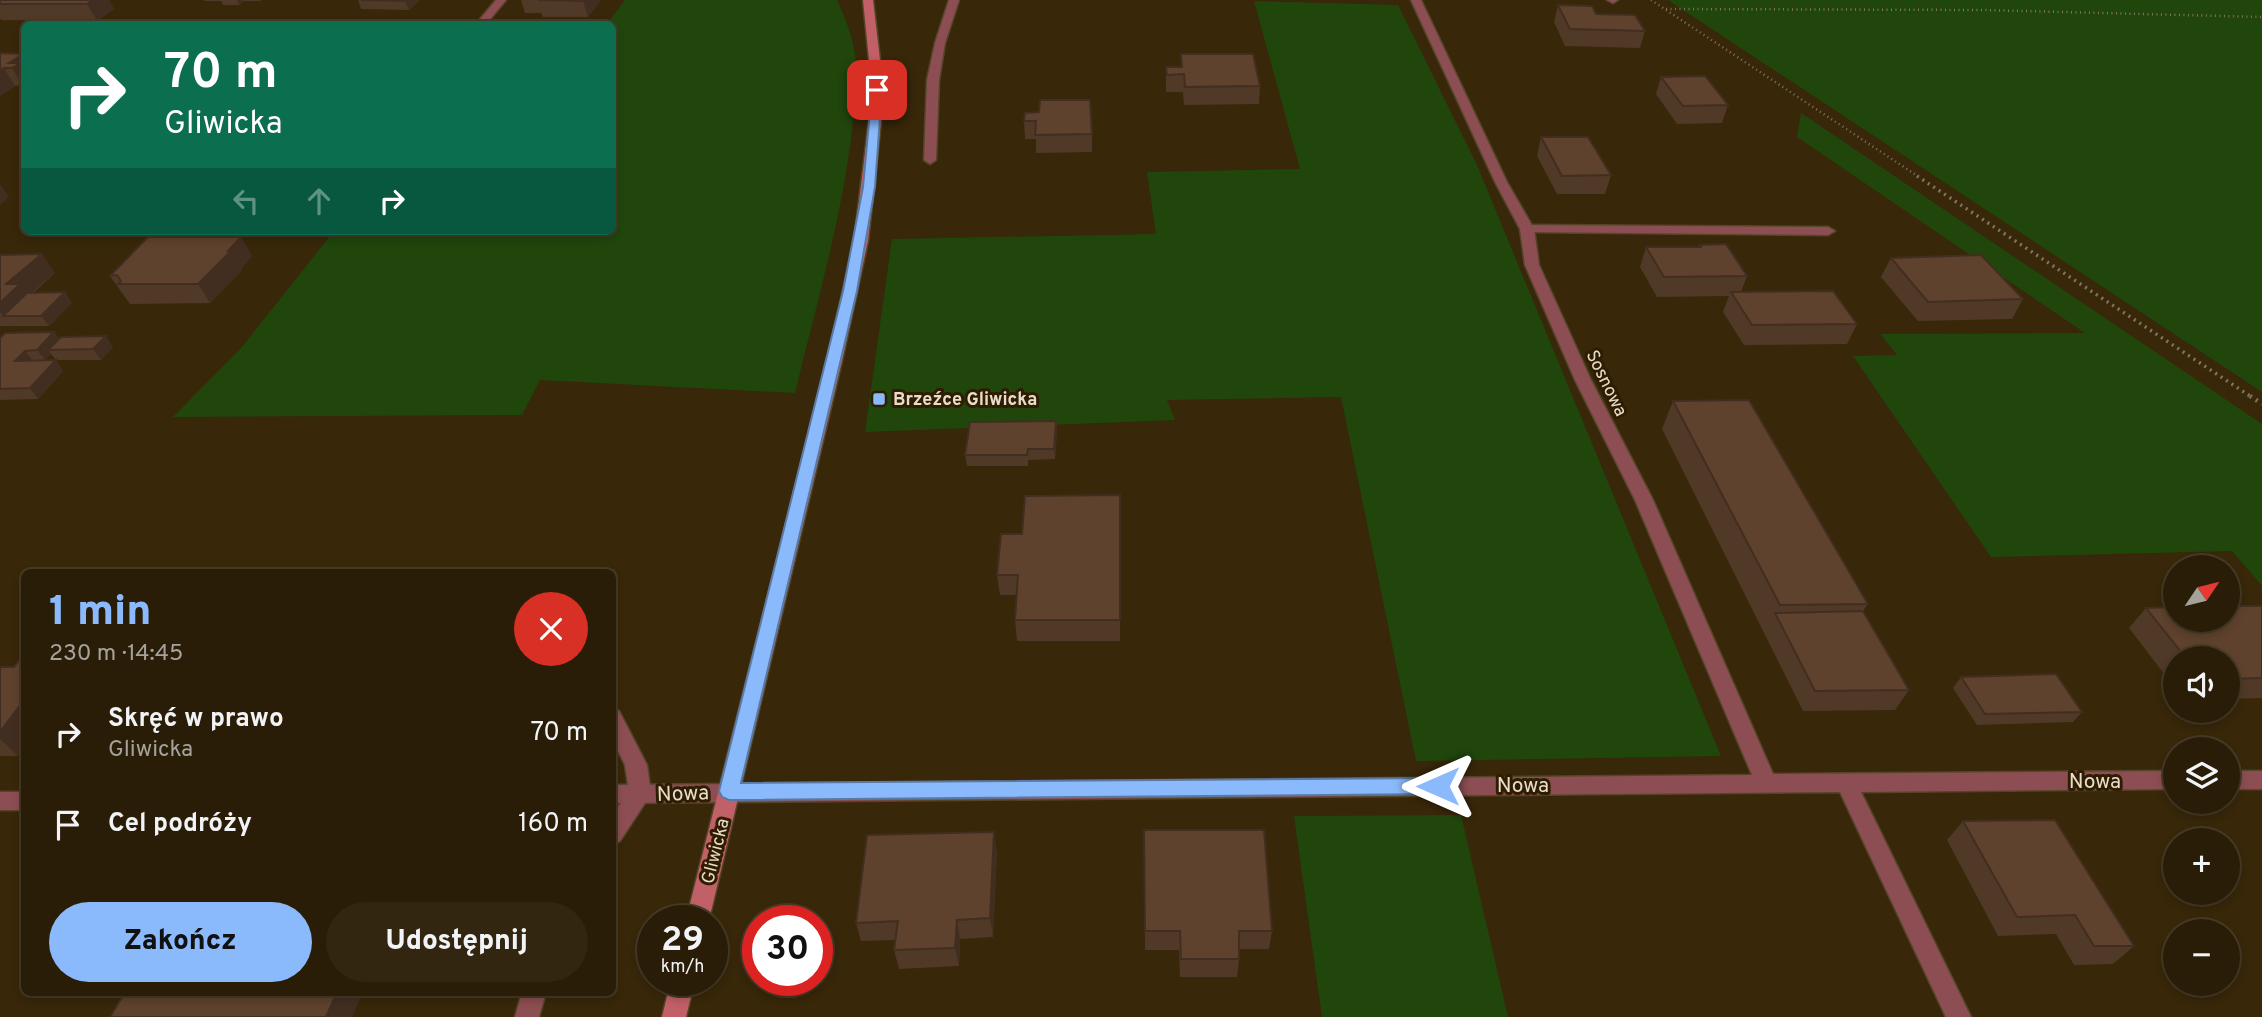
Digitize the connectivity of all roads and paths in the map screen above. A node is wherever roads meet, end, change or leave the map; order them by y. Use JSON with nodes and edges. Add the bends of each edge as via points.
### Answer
{"nodes":[{"id":1,"x":501,"y":0,"type":"edge"},
{"id":2,"x":868,"y":0,"type":"edge"},
{"id":3,"x":954,"y":0,"type":"edge"},
{"id":4,"x":1416,"y":0,"type":"edge"},
{"id":5,"x":1651,"y":0,"type":"edge"},
{"id":6,"x":1665,"y":9,"type":"junction"},
{"id":7,"x":2262,"y":17,"type":"edge"},
{"id":8,"x":484,"y":21,"type":"edge"},
{"id":9,"x":930,"y":160,"type":"dead end"},
{"id":10,"x":1527,"y":229,"type":"junction"},
{"id":11,"x":1828,"y":231,"type":"dead end"},
{"id":12,"x":2262,"y":404,"type":"edge"},
{"id":13,"x":616,"y":725,"type":"edge"},
{"id":14,"x":2163,"y":780,"type":"edge"},
{"id":15,"x":2240,"y":780,"type":"edge"},
{"id":16,"x":2262,"y":780,"type":"edge"},
{"id":17,"x":1766,"y":783,"type":"junction"},
{"id":18,"x":1846,"y":783,"type":"junction"},
{"id":19,"x":729,"y":791,"type":"junction"},
{"id":20,"x":616,"y":794,"type":"edge"},
{"id":21,"x":640,"y":794,"type":"junction"},
{"id":22,"x":0,"y":801,"type":"edge"},
{"id":23,"x":21,"y":801,"type":"edge"},
{"id":24,"x":616,"y":828,"type":"edge"},
{"id":25,"x":702,"y":905,"type":"edge"},
{"id":26,"x":533,"y":996,"type":"edge"},
{"id":27,"x":679,"y":996,"type":"edge"},
{"id":28,"x":527,"y":1017,"type":"edge"},
{"id":29,"x":674,"y":1017,"type":"edge"},
{"id":30,"x":1959,"y":1017,"type":"edge"}],
"edges":[{"from":1,"to":8,"type":"street"},
{"from":2,"to":19,"type":"main road","name":"Gliwicka","via":[[877,90],[862,225],[840,334]]},
{"from":3,"to":9,"type":"street","via":[[933,80]]},
{"from":4,"to":10,"type":"street","name":"Sosnowa"},
{"from":5,"to":6,"type":"path"},
{"from":6,"to":7,"type":"path"},
{"from":6,"to":12,"type":"path"},
{"from":10,"to":11,"type":"street"},
{"from":10,"to":17,"type":"street","name":"Sosnowa","via":[[1532,265],[1644,500]]},
{"from":13,"to":21,"type":"street","via":[[636,765]]},
{"from":14,"to":18,"type":"street","name":"Nowa"},
{"from":15,"to":16,"type":"street"},
{"from":17,"to":18,"type":"street","name":"Nowa"},
{"from":17,"to":19,"type":"street","name":"Nowa"},
{"from":18,"to":30,"type":"street"},
{"from":19,"to":21,"type":"street","name":"Nowa"},
{"from":19,"to":25,"type":"main road","name":"Gliwicka"},
{"from":20,"to":21,"type":"street","name":"Nowa"},
{"from":21,"to":24,"type":"street"},
{"from":22,"to":23,"type":"street"},
{"from":26,"to":28,"type":"street"},
{"from":27,"to":29,"type":"main road"}]}
